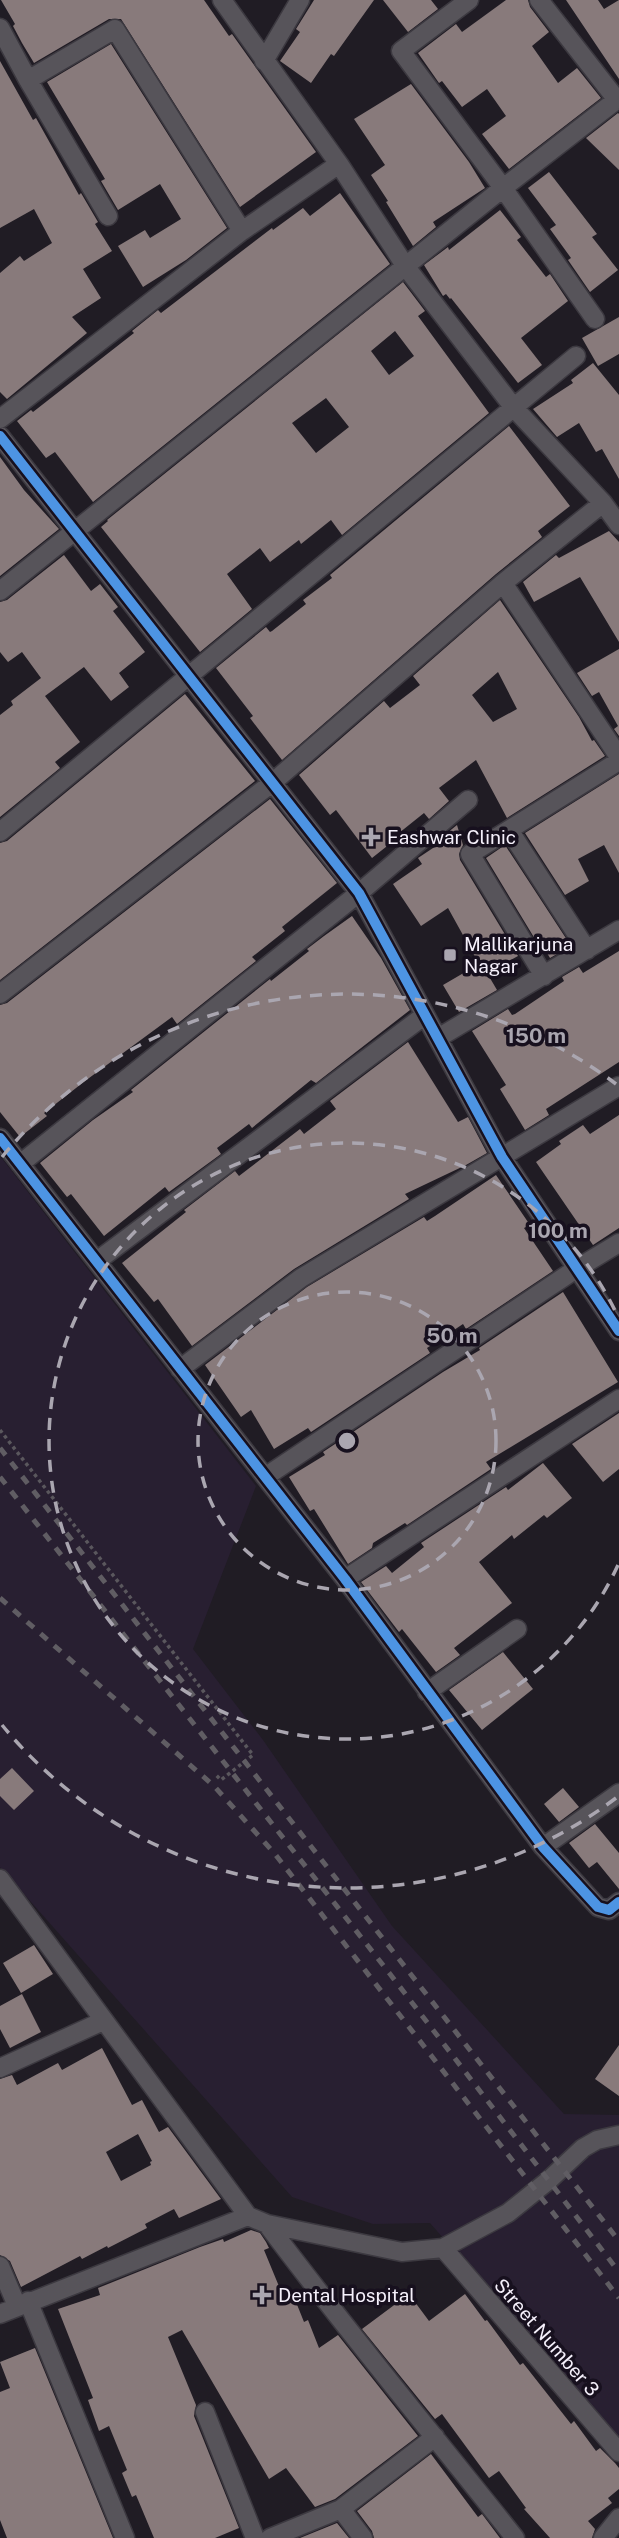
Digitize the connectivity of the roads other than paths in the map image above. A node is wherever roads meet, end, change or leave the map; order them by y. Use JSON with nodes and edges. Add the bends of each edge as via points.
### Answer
{"nodes":[{"id":1,"x":222,"y":0,"type":"edge"},
{"id":2,"x":300,"y":0,"type":"edge"},
{"id":3,"x":470,"y":0,"type":"edge"},
{"id":4,"x":539,"y":0,"type":"edge"},
{"id":5,"x":0,"y":28,"type":"edge"},
{"id":6,"x":264,"y":61,"type":"junction"},
{"id":7,"x":28,"y":80,"type":"junction"},
{"id":8,"x":618,"y":99,"type":"edge"},
{"id":9,"x":339,"y":164,"type":"junction"},
{"id":10,"x":503,"y":188,"type":"junction"},
{"id":11,"x":108,"y":216,"type":"dead end"},
{"id":12,"x":242,"y":231,"type":"junction"},
{"id":13,"x":406,"y":267,"type":"junction"},
{"id":14,"x":595,"y":319,"type":"dead end"},
{"id":15,"x":576,"y":356,"type":"dead end"},
{"id":16,"x":514,"y":408,"type":"junction"},
{"id":17,"x":0,"y":419,"type":"edge"},
{"id":18,"x":0,"y":436,"type":"edge"},
{"id":19,"x":603,"y":503,"type":"junction"},
{"id":20,"x":619,"y":525,"type":"edge"},
{"id":21,"x":75,"y":530,"type":"junction"},
{"id":22,"x":503,"y":583,"type":"junction"},
{"id":23,"x":0,"y":592,"type":"edge"},
{"id":24,"x":189,"y":676,"type":"junction"},
{"id":25,"x":619,"y":759,"type":"edge"},
{"id":26,"x":272,"y":783,"type":"junction"},
{"id":27,"x":468,"y":800,"type":"dead end"},
{"id":28,"x":509,"y":830,"type":"junction"},
{"id":29,"x":0,"y":832,"type":"edge"},
{"id":30,"x":359,"y":893,"type":"junction"},
{"id":31,"x":619,"y":930,"type":"edge"},
{"id":32,"x":587,"y":950,"type":"junction"},
{"id":33,"x":544,"y":976,"type":"junction"},
{"id":34,"x":0,"y":995,"type":"edge"},
{"id":35,"x":425,"y":1015,"type":"junction"},
{"id":36,"x":438,"y":1038,"type":"junction"},
{"id":37,"x":619,"y":1086,"type":"edge"},
{"id":38,"x":0,"y":1138,"type":"edge"},
{"id":39,"x":502,"y":1157,"type":"junction"},
{"id":40,"x":11,"y":1160,"type":"edge"},
{"id":41,"x":619,"y":1244,"type":"edge"},
{"id":42,"x":97,"y":1261,"type":"junction"},
{"id":43,"x":576,"y":1269,"type":"junction"},
{"id":44,"x":619,"y":1331,"type":"edge"},
{"id":45,"x":180,"y":1369,"type":"junction"},
{"id":46,"x":619,"y":1399,"type":"edge"},
{"id":47,"x":265,"y":1477,"type":"junction"},
{"id":48,"x":345,"y":1579,"type":"junction"},
{"id":49,"x":517,"y":1629,"type":"dead end"},
{"id":50,"x":427,"y":1692,"type":"junction"},
{"id":51,"x":619,"y":1793,"type":"edge"},
{"id":52,"x":543,"y":1847,"type":"junction"},
{"id":53,"x":0,"y":1879,"type":"edge"},
{"id":54,"x":616,"y":1905,"type":"edge"},
{"id":55,"x":103,"y":2021,"type":"junction"},
{"id":56,"x":0,"y":2068,"type":"edge"},
{"id":57,"x":619,"y":2135,"type":"edge"},
{"id":58,"x":248,"y":2216,"type":"junction"},
{"id":59,"x":267,"y":2224,"type":"junction"},
{"id":60,"x":443,"y":2248,"type":"junction"},
{"id":61,"x":0,"y":2266,"type":"edge"},
{"id":62,"x":22,"y":2303,"type":"junction"},
{"id":63,"x":0,"y":2314,"type":"edge"},
{"id":64,"x":205,"y":2412,"type":"dead end"},
{"id":65,"x":435,"y":2437,"type":"junction"},
{"id":66,"x":619,"y":2452,"type":"edge"},
{"id":67,"x":341,"y":2509,"type":"junction"},
{"id":68,"x":619,"y":2518,"type":"edge"},
{"id":69,"x":125,"y":2538,"type":"edge"},
{"id":70,"x":255,"y":2538,"type":"edge"},
{"id":71,"x":270,"y":2538,"type":"edge"},
{"id":72,"x":363,"y":2538,"type":"edge"},
{"id":73,"x":515,"y":2538,"type":"edge"},
{"id":74,"x":603,"y":2538,"type":"edge"}],
"edges":[{"from":1,"to":6,"type":"street"},
{"from":2,"to":6,"type":"street"},
{"from":3,"to":10,"type":"street","via":[[401,51]]},
{"from":4,"to":8,"type":"street"},
{"from":5,"to":7,"type":"street"},
{"from":6,"to":9,"type":"street"},
{"from":7,"to":11,"type":"street"},
{"from":7,"to":12,"type":"street","via":[[115,29]]},
{"from":8,"to":10,"type":"street"},
{"from":9,"to":12,"type":"street"},
{"from":9,"to":13,"type":"street"},
{"from":10,"to":13,"type":"street"},
{"from":10,"to":14,"type":"street"},
{"from":12,"to":17,"type":"street"},
{"from":13,"to":16,"type":"street"},
{"from":13,"to":21,"type":"street"},
{"from":15,"to":16,"type":"street"},
{"from":16,"to":19,"type":"street"},
{"from":16,"to":24,"type":"street"},
{"from":18,"to":21,"type":"street"},
{"from":19,"to":20,"type":"street"},
{"from":19,"to":22,"type":"street"},
{"from":21,"to":23,"type":"street"},
{"from":21,"to":24,"type":"street"},
{"from":22,"to":25,"type":"street"},
{"from":22,"to":26,"type":"street"},
{"from":24,"to":26,"type":"street"},
{"from":24,"to":29,"type":"street"},
{"from":25,"to":28,"type":"street"},
{"from":26,"to":30,"type":"street"},
{"from":26,"to":34,"type":"street"},
{"from":27,"to":30,"type":"street"},
{"from":28,"to":32,"type":"street"},
{"from":28,"to":33,"type":"street","via":[[470,854]]},
{"from":30,"to":35,"type":"street"},
{"from":30,"to":40,"type":"street"},
{"from":31,"to":32,"type":"street"},
{"from":32,"to":33,"type":"street"},
{"from":33,"to":36,"type":"street"},
{"from":35,"to":36,"type":"street"},
{"from":35,"to":42,"type":"street"},
{"from":36,"to":39,"type":"street"},
{"from":37,"to":39,"type":"street"},
{"from":38,"to":40,"type":"street"},
{"from":39,"to":43,"type":"street"},
{"from":39,"to":45,"type":"street","via":[[301,1278]]},
{"from":40,"to":42,"type":"street"},
{"from":41,"to":43,"type":"street"},
{"from":42,"to":45,"type":"street"},
{"from":43,"to":44,"type":"street"},
{"from":43,"to":47,"type":"street"},
{"from":45,"to":47,"type":"street"},
{"from":46,"to":48,"type":"street"},
{"from":47,"to":48,"type":"street"},
{"from":48,"to":50,"type":"street"},
{"from":49,"to":50,"type":"street"},
{"from":50,"to":52,"type":"street"},
{"from":51,"to":52,"type":"street"},
{"from":52,"to":54,"type":"street","via":[[598,1907],[606,1910]]},
{"from":53,"to":55,"type":"street"},
{"from":55,"to":56,"type":"street"},
{"from":55,"to":58,"type":"street"},
{"from":57,"to":60,"type":"street","via":[[583,2148],[508,2213]]},
{"from":58,"to":59,"type":"street"},
{"from":58,"to":62,"type":"street"},
{"from":59,"to":60,"type":"street","via":[[402,2252]]},
{"from":59,"to":65,"type":"street"},
{"from":60,"to":66,"type":"street","name":"Street Number 3"},
{"from":61,"to":62,"type":"street"},
{"from":62,"to":63,"type":"street"},
{"from":62,"to":69,"type":"street"},
{"from":64,"to":70,"type":"street"},
{"from":65,"to":67,"type":"street"},
{"from":65,"to":73,"type":"street"},
{"from":67,"to":71,"type":"street"},
{"from":67,"to":72,"type":"street"},
{"from":68,"to":74,"type":"street"}]}
